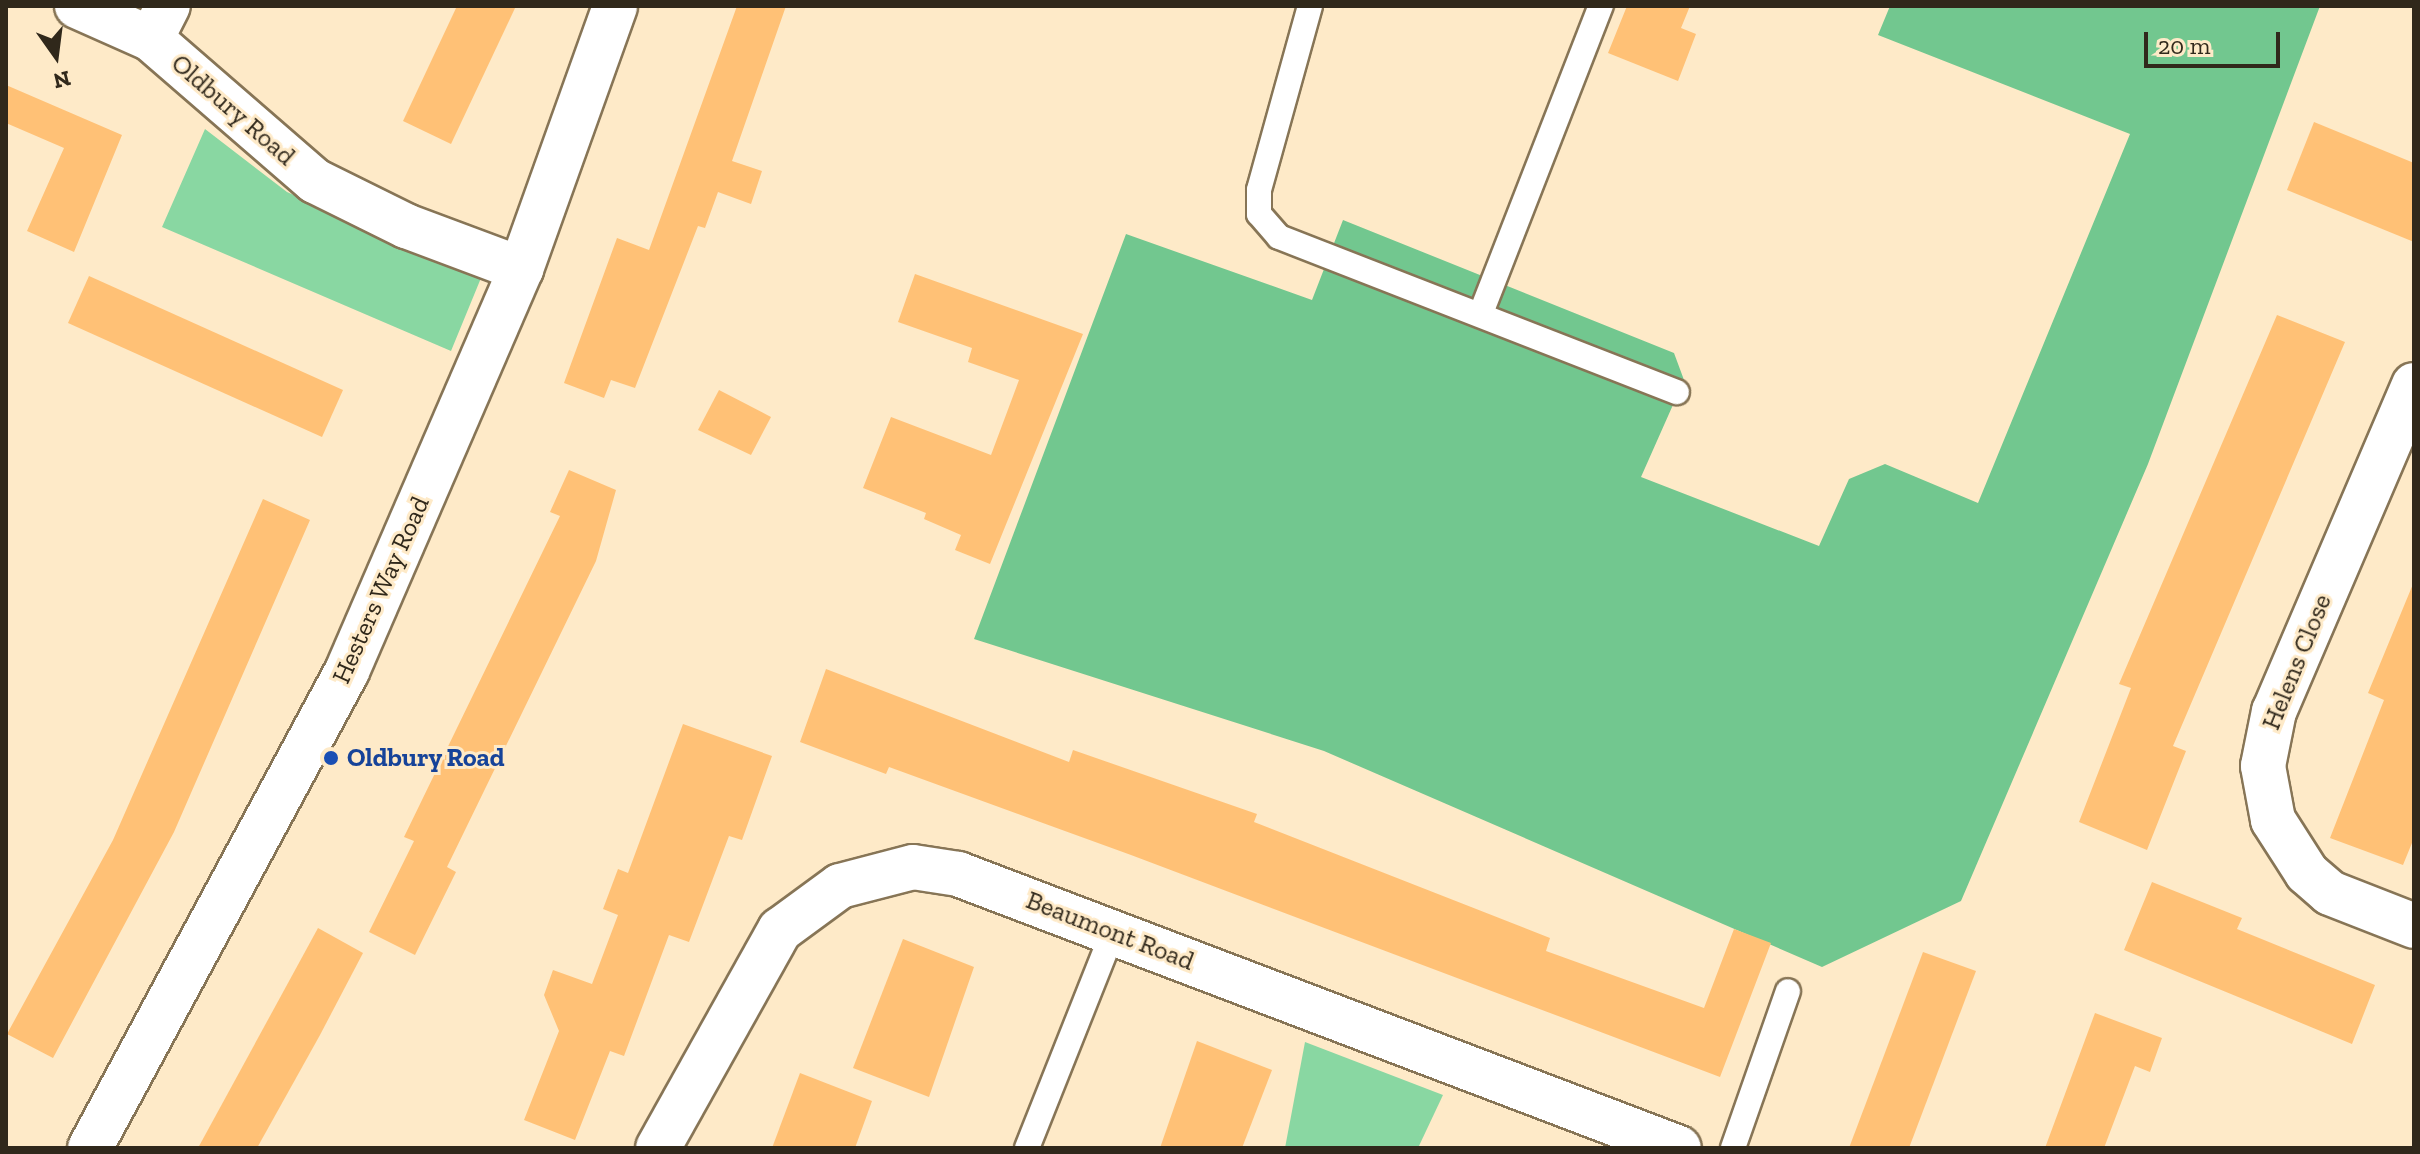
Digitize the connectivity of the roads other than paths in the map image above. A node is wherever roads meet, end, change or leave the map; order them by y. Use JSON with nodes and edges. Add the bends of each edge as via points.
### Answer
{"nodes":[{"id":1,"x":77,"y":6,"type":"edge"},
{"id":2,"x":615,"y":6,"type":"edge"},
{"id":3,"x":1310,"y":6,"type":"edge"},
{"id":4,"x":1601,"y":6,"type":"edge"},
{"id":5,"x":160,"y":23,"type":"edge"},
{"id":6,"x":521,"y":269,"type":"junction"},
{"id":7,"x":1481,"y":313,"type":"junction"},
{"id":8,"x":2414,"y":385,"type":"edge"},
{"id":9,"x":1677,"y":392,"type":"dead end"},
{"id":10,"x":2414,"y":926,"type":"edge"},
{"id":11,"x":1113,"y":932,"type":"junction"},
{"id":12,"x":1788,"y":991,"type":"dead end"},
{"id":13,"x":1666,"y":1146,"type":"edge"},
{"id":14,"x":90,"y":1148,"type":"edge"},
{"id":15,"x":658,"y":1148,"type":"edge"},
{"id":16,"x":1027,"y":1148,"type":"edge"},
{"id":17,"x":1733,"y":1148,"type":"edge"}],
"edges":[{"from":1,"to":5,"type":"street","name":"Oldbury Road"},
{"from":2,"to":6,"type":"street","name":"Hesters Way Road"},
{"from":3,"to":7,"type":"lane","via":[[1259,190],[1259,214],[1279,237]]},
{"from":4,"to":7,"type":"lane"},
{"from":5,"to":6,"type":"street","name":"Oldbury Road","via":[[315,181],[406,226]]},
{"from":6,"to":14,"type":"street","name":"Hesters Way Road","via":[[347,671]]},
{"from":7,"to":9,"type":"lane"},
{"from":8,"to":10,"type":"street","name":"Helens Close","via":[[2274,711],[2263,766],[2273,820],[2307,873],[2330,893]]},
{"from":11,"to":13,"type":"street","name":"Beaumont Road"},
{"from":11,"to":15,"type":"street","name":"Beaumont Road","via":[[928,869],[871,874],[840,886],[780,930]]},
{"from":11,"to":16,"type":"lane"},
{"from":12,"to":17,"type":"lane"}]}
